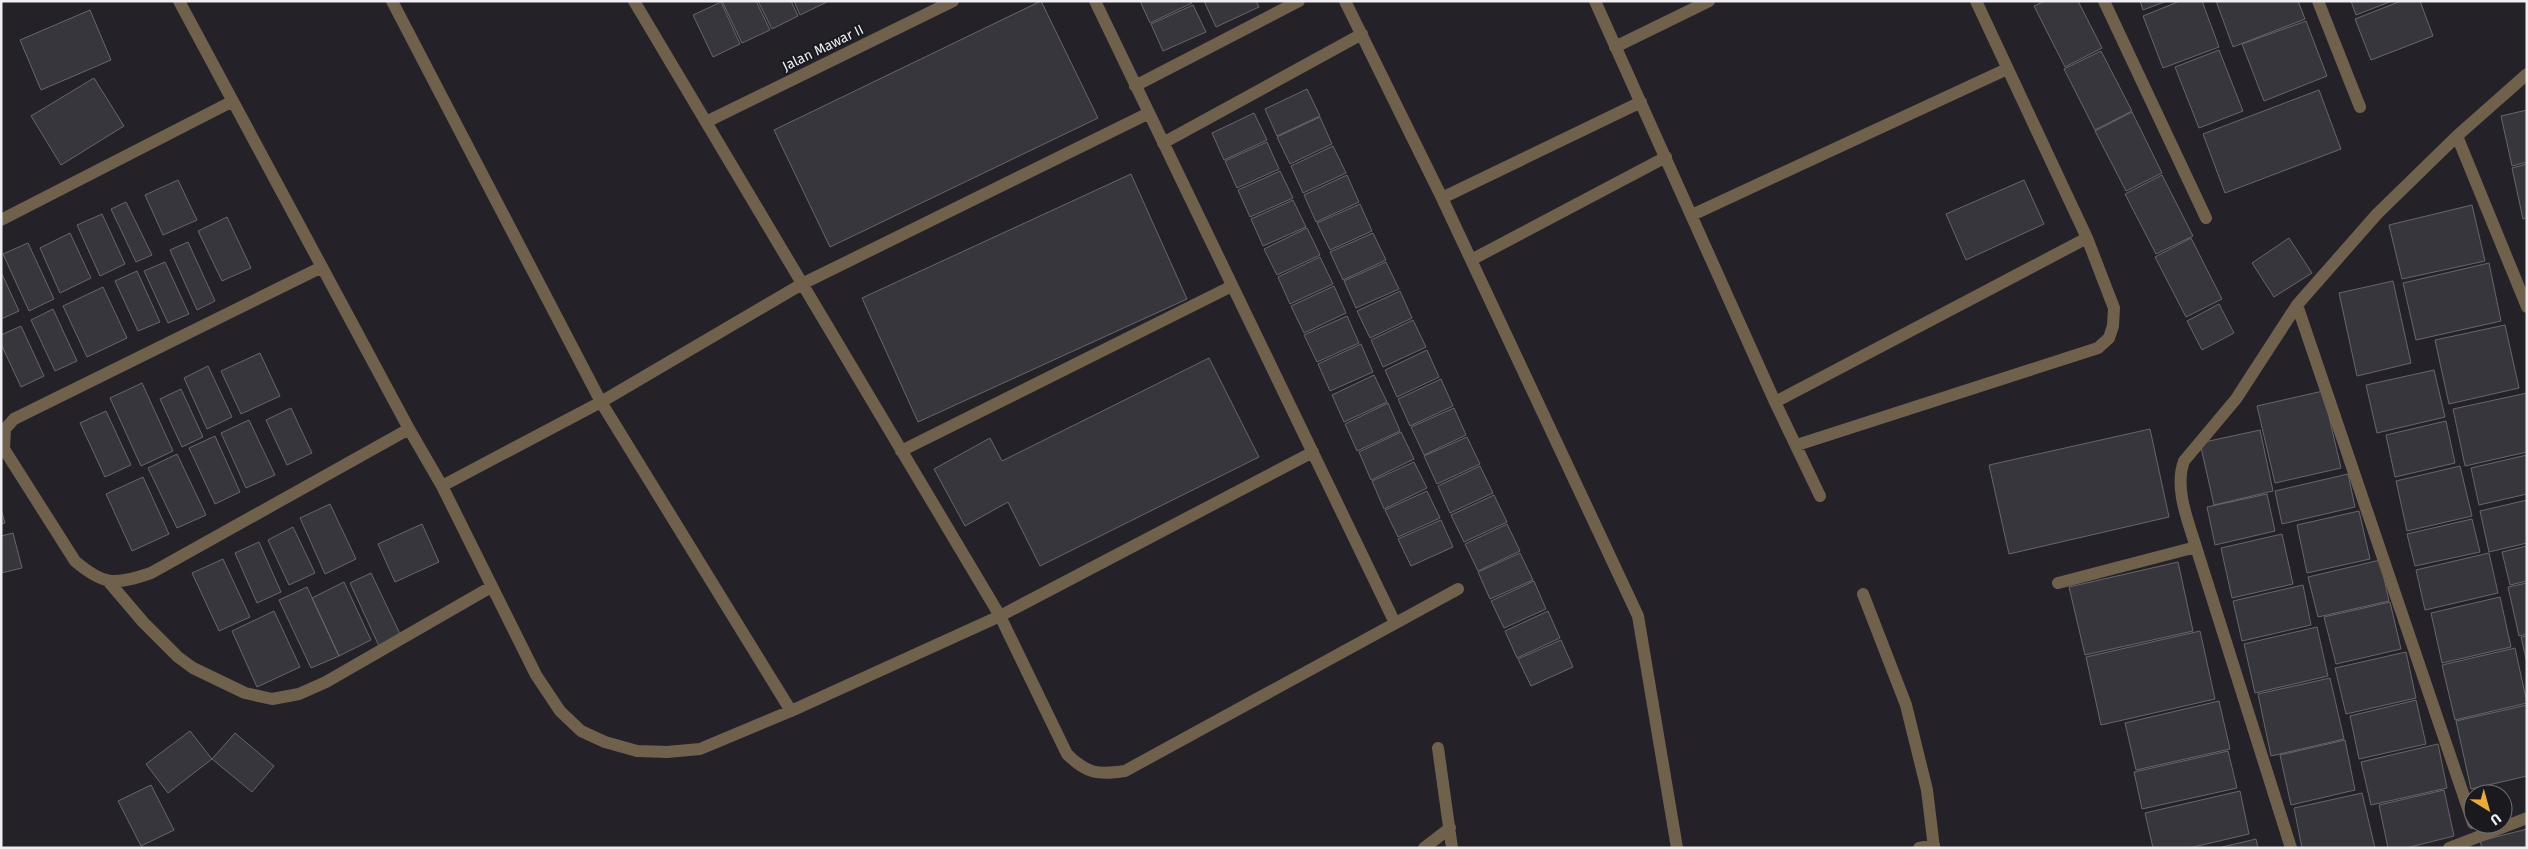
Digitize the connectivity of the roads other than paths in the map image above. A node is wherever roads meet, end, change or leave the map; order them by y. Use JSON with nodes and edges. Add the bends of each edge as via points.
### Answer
{"nodes":[{"id":1,"x":179,"y":1,"type":"edge"},
{"id":2,"x":392,"y":1,"type":"edge"},
{"id":3,"x":634,"y":1,"type":"edge"},
{"id":4,"x":953,"y":1,"type":"edge"},
{"id":5,"x":1095,"y":1,"type":"edge"},
{"id":6,"x":1299,"y":1,"type":"edge"},
{"id":7,"x":1346,"y":1,"type":"edge"},
{"id":8,"x":1595,"y":1,"type":"edge"},
{"id":9,"x":1709,"y":1,"type":"edge"},
{"id":10,"x":1976,"y":1,"type":"edge"},
{"id":11,"x":2104,"y":1,"type":"edge"},
{"id":12,"x":2318,"y":1,"type":"edge"},
{"id":13,"x":1362,"y":34,"type":"junction"},
{"id":14,"x":1615,"y":47,"type":"junction"},
{"id":15,"x":2007,"y":69,"type":"junction"},
{"id":16,"x":2527,"y":74,"type":"edge"},
{"id":17,"x":1135,"y":86,"type":"junction"},
{"id":18,"x":233,"y":102,"type":"junction"},
{"id":19,"x":1640,"y":102,"type":"junction"},
{"id":20,"x":2360,"y":107,"type":"dead end"},
{"id":21,"x":1149,"y":113,"type":"junction"},
{"id":22,"x":706,"y":122,"type":"junction"},
{"id":23,"x":2457,"y":136,"type":"junction"},
{"id":24,"x":1163,"y":143,"type":"junction"},
{"id":25,"x":1666,"y":158,"type":"junction"},
{"id":26,"x":1442,"y":198,"type":"junction"},
{"id":27,"x":1692,"y":215,"type":"junction"},
{"id":28,"x":2206,"y":218,"type":"dead end"},
{"id":29,"x":1,"y":220,"type":"edge"},
{"id":30,"x":2087,"y":238,"type":"junction"},
{"id":31,"x":1471,"y":260,"type":"junction"},
{"id":32,"x":322,"y":267,"type":"junction"},
{"id":33,"x":802,"y":284,"type":"junction"},
{"id":34,"x":1232,"y":286,"type":"junction"},
{"id":35,"x":2297,"y":305,"type":"junction"},
{"id":36,"x":2527,"y":307,"type":"edge"},
{"id":37,"x":601,"y":402,"type":"junction"},
{"id":38,"x":1775,"y":402,"type":"junction"},
{"id":39,"x":409,"y":429,"type":"junction"},
{"id":40,"x":1796,"y":445,"type":"junction"},
{"id":41,"x":901,"y":451,"type":"junction"},
{"id":42,"x":1313,"y":452,"type":"junction"},
{"id":43,"x":442,"y":486,"type":"junction"},
{"id":44,"x":1820,"y":496,"type":"dead end"},
{"id":45,"x":2196,"y":547,"type":"junction"},
{"id":46,"x":109,"y":582,"type":"junction"},
{"id":47,"x":2058,"y":583,"type":"dead end"},
{"id":48,"x":491,"y":587,"type":"junction"},
{"id":49,"x":1458,"y":589,"type":"dead end"},
{"id":50,"x":1863,"y":594,"type":"dead end"},
{"id":51,"x":1000,"y":616,"type":"junction"},
{"id":52,"x":1396,"y":623,"type":"junction"},
{"id":53,"x":791,"y":711,"type":"junction"},
{"id":54,"x":1438,"y":748,"type":"dead end"},
{"id":55,"x":2463,"y":795,"type":"edge"},
{"id":56,"x":2527,"y":818,"type":"edge"},
{"id":57,"x":2513,"y":821,"type":"edge"},
{"id":58,"x":1450,"y":828,"type":"junction"},
{"id":59,"x":2466,"y":834,"type":"edge"},
{"id":60,"x":1934,"y":846,"type":"edge"},
{"id":61,"x":1424,"y":848,"type":"edge"},
{"id":62,"x":1452,"y":848,"type":"edge"},
{"id":63,"x":1677,"y":848,"type":"edge"},
{"id":64,"x":1919,"y":848,"type":"edge"},
{"id":65,"x":2291,"y":848,"type":"edge"},
{"id":66,"x":2449,"y":848,"type":"edge"}],
"edges":[{"from":1,"to":18,"type":"street"},
{"from":2,"to":37,"type":"street"},
{"from":3,"to":22,"type":"street"},
{"from":4,"to":22,"type":"street","name":"Jalan Mawar II"},
{"from":5,"to":17,"type":"street"},
{"from":6,"to":17,"type":"street"},
{"from":7,"to":13,"type":"street"},
{"from":8,"to":14,"type":"street"},
{"from":9,"to":14,"type":"street"},
{"from":10,"to":15,"type":"street"},
{"from":11,"to":28,"type":"street"},
{"from":12,"to":20,"type":"street"},
{"from":13,"to":24,"type":"street"},
{"from":13,"to":26,"type":"street"},
{"from":14,"to":19,"type":"street"},
{"from":15,"to":27,"type":"street"},
{"from":15,"to":30,"type":"street"},
{"from":16,"to":23,"type":"street"},
{"from":17,"to":21,"type":"street"},
{"from":18,"to":29,"type":"street"},
{"from":18,"to":32,"type":"street"},
{"from":19,"to":25,"type":"street"},
{"from":19,"to":26,"type":"street"},
{"from":21,"to":24,"type":"street"},
{"from":21,"to":33,"type":"street"},
{"from":22,"to":33,"type":"street"},
{"from":23,"to":35,"type":"street","via":[[2377,214]]},
{"from":23,"to":36,"type":"street"},
{"from":24,"to":34,"type":"street"},
{"from":25,"to":27,"type":"street"},
{"from":25,"to":31,"type":"street"},
{"from":26,"to":31,"type":"street"},
{"from":27,"to":38,"type":"street"},
{"from":30,"to":38,"type":"street"},
{"from":30,"to":40,"type":"street","via":[[2114,308],[2109,338],[2098,348]]},
{"from":31,"to":63,"type":"street","via":[[1638,616]]},
{"from":32,"to":39,"type":"street"},
{"from":32,"to":46,"type":"street","via":[[14,419],[6,429],[4,449],[75,561],[92,575]]},
{"from":33,"to":37,"type":"street"},
{"from":33,"to":41,"type":"street"},
{"from":34,"to":41,"type":"street"},
{"from":34,"to":42,"type":"street"},
{"from":35,"to":45,"type":"street","via":[[2236,399],[2184,461],[2180,484]]},
{"from":35,"to":55,"type":"street"},
{"from":37,"to":43,"type":"street"},
{"from":37,"to":53,"type":"street"},
{"from":38,"to":40,"type":"street"},
{"from":39,"to":43,"type":"street"},
{"from":39,"to":46,"type":"street","via":[[151,573],[127,581]]},
{"from":40,"to":44,"type":"street"},
{"from":41,"to":51,"type":"street"},
{"from":42,"to":51,"type":"street"},
{"from":42,"to":52,"type":"street"},
{"from":43,"to":48,"type":"street"},
{"from":45,"to":47,"type":"street"},
{"from":45,"to":65,"type":"street"},
{"from":46,"to":48,"type":"street","via":[[159,639],[193,668],[245,693],[272,699],[299,694],[326,682]]},
{"from":48,"to":53,"type":"street","via":[[536,675],[560,711],[581,730],[605,742],[637,751],[700,749]]},
{"from":49,"to":52,"type":"street"},
{"from":50,"to":60,"type":"street","via":[[1906,705],[1927,790]]},
{"from":51,"to":52,"type":"street","via":[[1067,754],[1084,770],[1104,774],[1125,771]]},
{"from":51,"to":53,"type":"street"},
{"from":54,"to":58,"type":"street"},
{"from":56,"to":57,"type":"street"},
{"from":58,"to":61,"type":"street"},
{"from":58,"to":62,"type":"street"},
{"from":59,"to":66,"type":"street"},
{"from":60,"to":64,"type":"street"}]}
